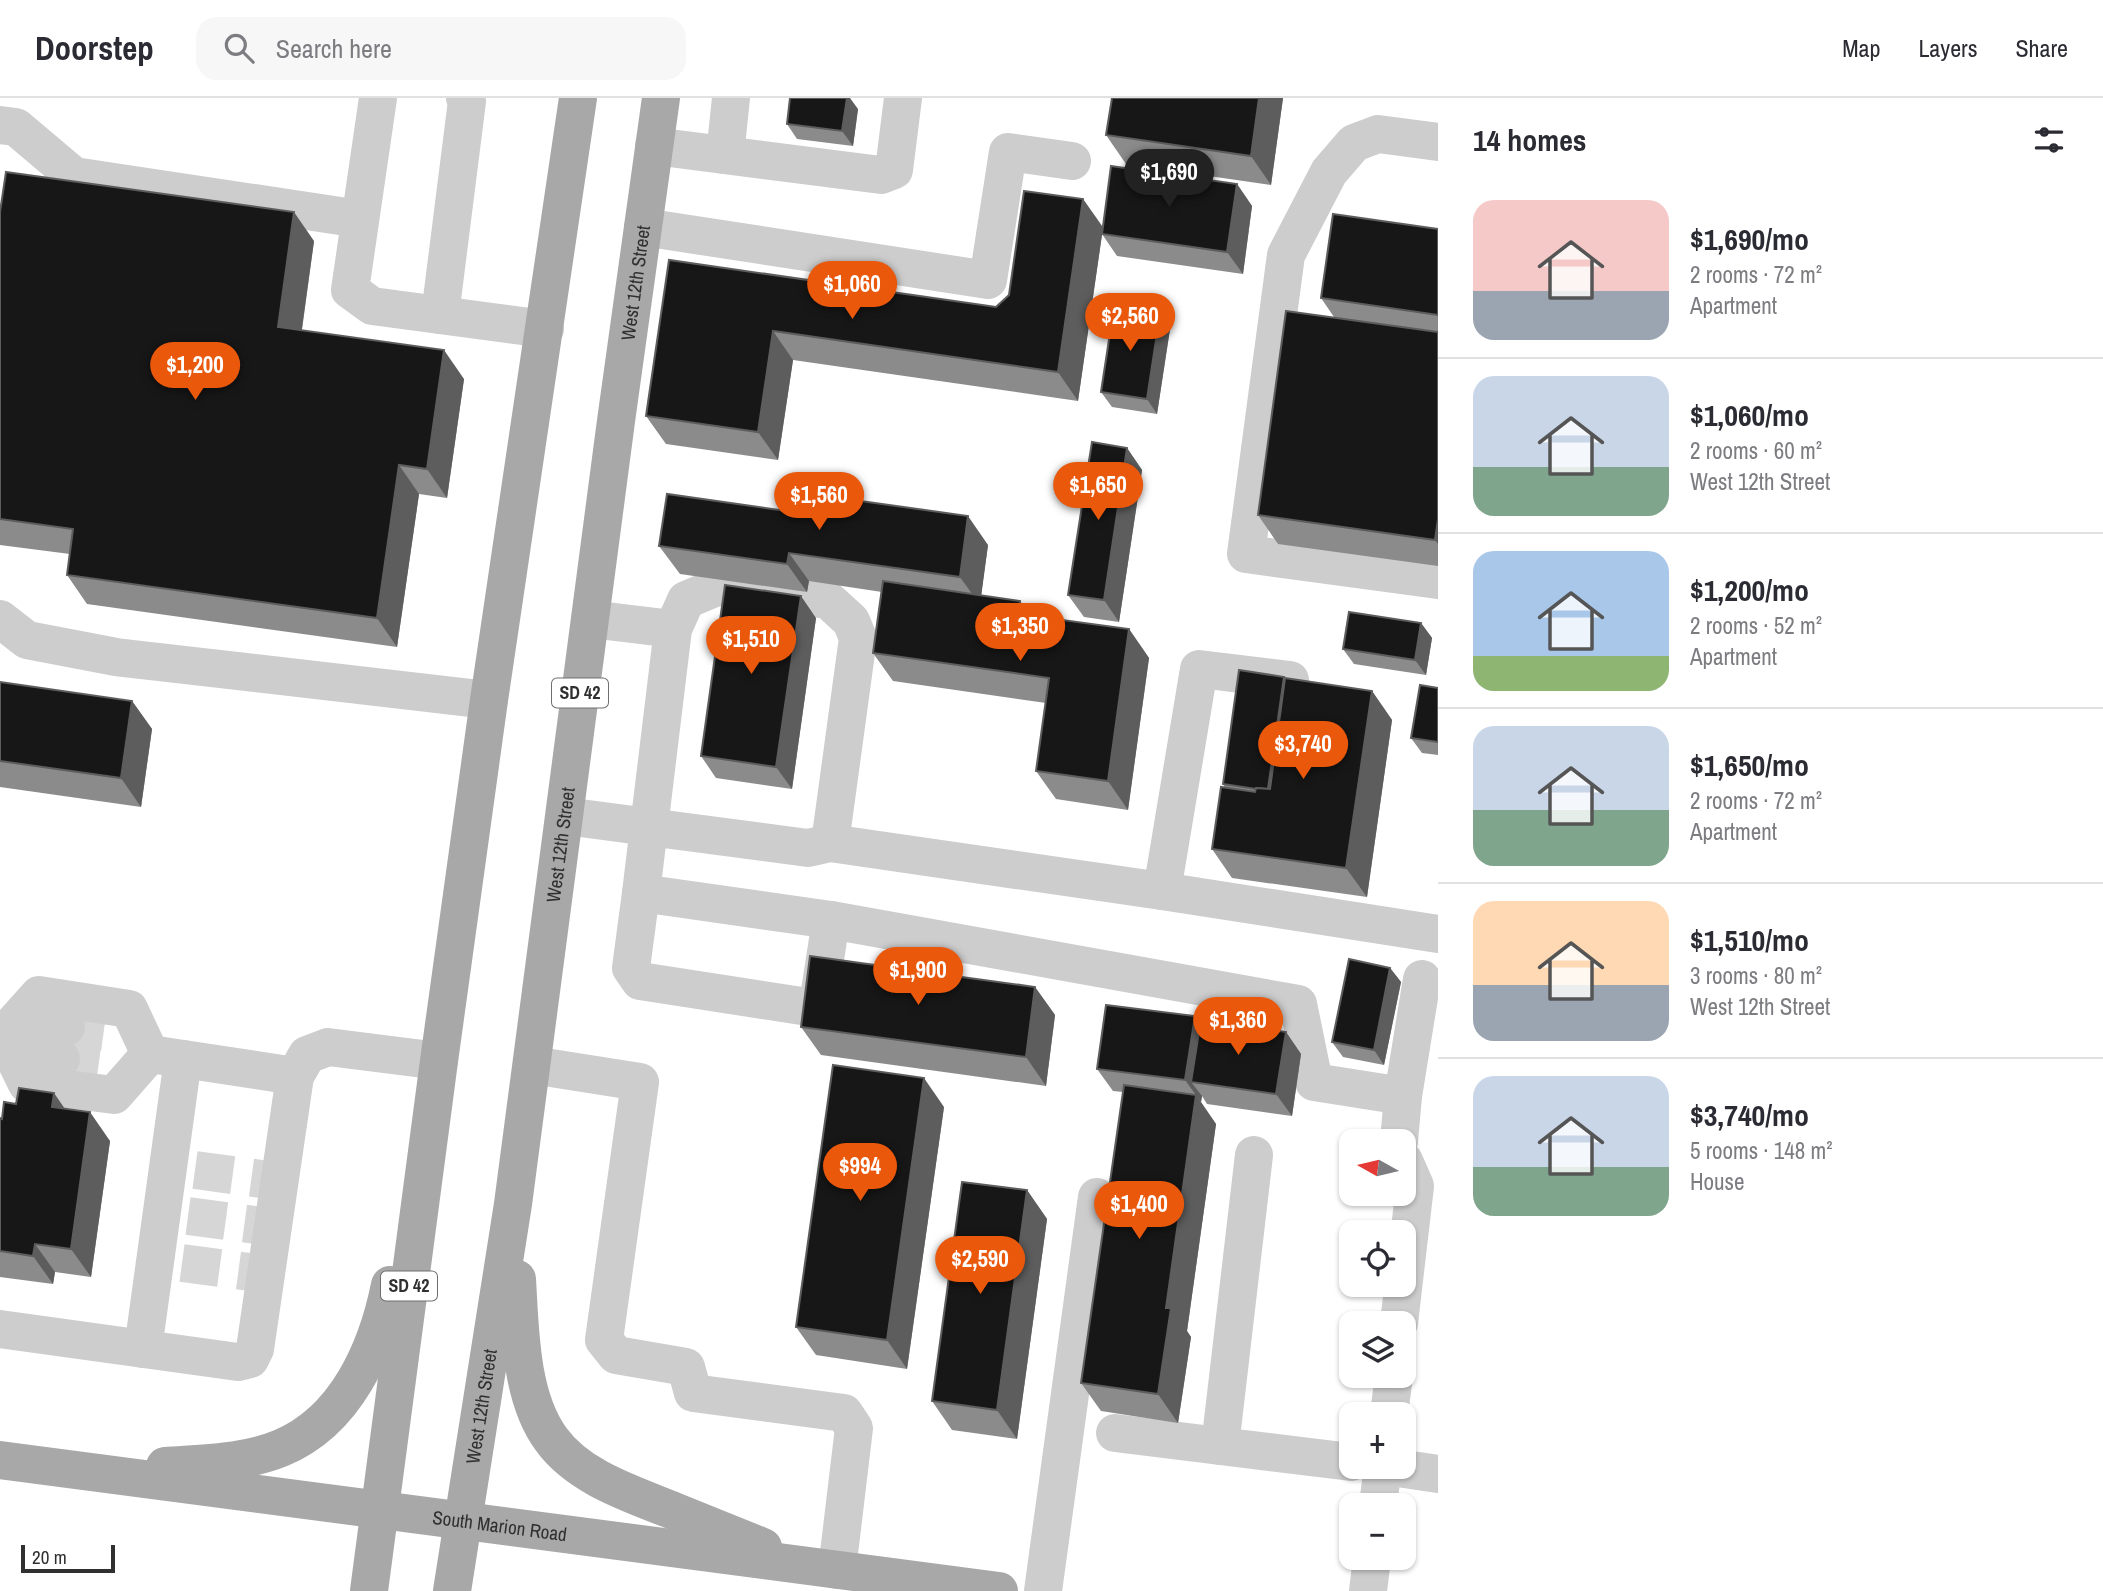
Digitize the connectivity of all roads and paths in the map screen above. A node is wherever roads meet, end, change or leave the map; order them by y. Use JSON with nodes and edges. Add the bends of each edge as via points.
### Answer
{"nodes":[{"id":1,"x":378,"y":98,"type":"edge"},
{"id":2,"x":464,"y":98,"type":"edge"},
{"id":3,"x":578,"y":98,"type":"edge"},
{"id":4,"x":661,"y":98,"type":"edge"},
{"id":5,"x":731,"y":98,"type":"edge"},
{"id":6,"x":902,"y":98,"type":"edge"},
{"id":7,"x":0,"y":125,"type":"edge"},
{"id":8,"x":1438,"y":142,"type":"edge"},
{"id":9,"x":654,"y":146,"type":"junction"},
{"id":10,"x":725,"y":155,"type":"junction"},
{"id":11,"x":1072,"y":161,"type":"dead end"},
{"id":12,"x":360,"y":219,"type":"junction"},
{"id":13,"x":643,"y":227,"type":"junction"},
{"id":14,"x":440,"y":315,"type":"junction"},
{"id":15,"x":545,"y":329,"type":"junction"},
{"id":16,"x":1438,"y":580,"type":"edge"},
{"id":17,"x":0,"y":619,"type":"edge"},
{"id":18,"x":590,"y":619,"type":"junction"},
{"id":19,"x":673,"y":629,"type":"junction"},
{"id":20,"x":1320,"y":684,"type":"edge"},
{"id":21,"x":489,"y":700,"type":"junction"},
{"id":22,"x":565,"y":816,"type":"junction"},
{"id":23,"x":648,"y":827,"type":"junction"},
{"id":24,"x":830,"y":843,"type":"junction"},
{"id":25,"x":1162,"y":891,"type":"junction"},
{"id":26,"x":641,"y":894,"type":"junction"},
{"id":27,"x":831,"y":920,"type":"junction"},
{"id":28,"x":1438,"y":934,"type":"edge"},
{"id":29,"x":1422,"y":979,"type":"dead end"},
{"id":30,"x":8,"y":1036,"type":"edge"},
{"id":31,"x":63,"y":1043,"type":"tunnel mouth"},
{"id":32,"x":138,"y":1053,"type":"junction"},
{"id":33,"x":439,"y":1061,"type":"junction"},
{"id":34,"x":533,"y":1065,"type":"junction"},
{"id":35,"x":295,"y":1076,"type":"junction"},
{"id":36,"x":1403,"y":1096,"type":"junction"},
{"id":37,"x":1400,"y":1129,"type":"edge"},
{"id":38,"x":1254,"y":1155,"type":"dead end"},
{"id":39,"x":1097,"y":1197,"type":"dead end"},
{"id":40,"x":513,"y":1204,"type":"junction"},
{"id":41,"x":1413,"y":1206,"type":"edge"},
{"id":42,"x":1400,"y":1311,"type":"edge"},
{"id":43,"x":0,"y":1329,"type":"edge"},
{"id":44,"x":143,"y":1349,"type":"junction"},
{"id":45,"x":1115,"y":1433,"type":"dead end"},
{"id":46,"x":1220,"y":1446,"type":"junction"},
{"id":47,"x":0,"y":1460,"type":"edge"},
{"id":48,"x":1339,"y":1461,"type":"edge"},
{"id":49,"x":86,"y":1471,"type":"junction"},
{"id":50,"x":1416,"y":1471,"type":"edge"},
{"id":51,"x":1438,"y":1474,"type":"edge"},
{"id":52,"x":380,"y":1511,"type":"junction"},
{"id":53,"x":462,"y":1522,"type":"junction"},
{"id":54,"x":1371,"y":1570,"type":"edge"},
{"id":55,"x":839,"y":1575,"type":"edge"},
{"id":56,"x":919,"y":1586,"type":"edge"},
{"id":57,"x":369,"y":1591,"type":"edge"},
{"id":58,"x":452,"y":1591,"type":"edge"},
{"id":59,"x":999,"y":1591,"type":"edge"},
{"id":60,"x":1043,"y":1591,"type":"edge"},
{"id":61,"x":1368,"y":1591,"type":"edge"}],
"edges":[{"from":1,"to":12,"type":"lane"},
{"from":2,"to":14,"type":"lane"},
{"from":3,"to":15,"type":"main road","number":"SD 42"},
{"from":4,"to":9,"type":"main road","name":"West 12th Street","number":"SD 42"},
{"from":5,"to":10,"type":"lane"},
{"from":6,"to":10,"type":"lane","via":[[894,170],[881,176]]},
{"from":7,"to":12,"type":"lane","via":[[16,127],[74,176]]},
{"from":8,"to":16,"type":"lane","via":[[1378,134],[1353,143],[1329,172],[1286,255],[1246,554]]},
{"from":9,"to":10,"type":"lane"},
{"from":9,"to":13,"type":"main road","name":"West 12th Street","number":"SD 42"},
{"from":11,"to":13,"type":"lane","via":[[1008,152],[988,280]]},
{"from":12,"to":14,"type":"lane","via":[[350,290],[372,306]]},
{"from":13,"to":18,"type":"main road","name":"West 12th Street","number":"SD 42"},
{"from":14,"to":15,"type":"lane"},
{"from":15,"to":21,"type":"main road","number":"SD 42"},
{"from":17,"to":21,"type":"lane","via":[[27,640],[116,657]]},
{"from":18,"to":19,"type":"lane"},
{"from":18,"to":22,"type":"main road","name":"West 12th Street","number":"SD 42"},
{"from":19,"to":23,"type":"lane"},
{"from":19,"to":24,"type":"lane","via":[[687,600],[717,587],[828,600],[851,621],[858,638]]},
{"from":20,"to":25,"type":"lane","via":[[1199,669]]},
{"from":21,"to":33,"type":"main road","number":"SD 42"},
{"from":22,"to":23,"type":"lane"},
{"from":22,"to":34,"type":"main road","name":"West 12th Street","number":"SD 42"},
{"from":23,"to":24,"type":"lane","via":[[808,848]]},
{"from":23,"to":26,"type":"lane"},
{"from":24,"to":25,"type":"lane"},
{"from":25,"to":28,"type":"lane"},
{"from":26,"to":27,"type":"lane"},
{"from":26,"to":27,"type":"lane","via":[[631,968],[640,981],[808,1007],[819,998]]},
{"from":27,"to":36,"type":"lane","via":[[1298,1004],[1314,1082]]},
{"from":29,"to":36,"type":"lane"},
{"from":30,"to":31,"type":"lane"},
{"from":30,"to":32,"type":"lane","via":[[39,995],[129,1009]]},
{"from":30,"to":32,"type":"lane","via":[[27,1084],[114,1095]]},
{"from":32,"to":35,"type":"lane"},
{"from":32,"to":44,"type":"lane","via":[[182,1168],[169,1261]]},
{"from":33,"to":35,"type":"lane","via":[[328,1047],[307,1055]]},
{"from":33,"to":49,"type":"main road","via":[[388,1299],[365,1363],[332,1413],[282,1448],[248,1457]]},
{"from":33,"to":52,"type":"main road","number":"SD 42"},
{"from":34,"to":40,"type":"main road","name":"West 12th Street","number":"SD 42"},
{"from":34,"to":55,"type":"lane","via":[[639,1082],[604,1340],[616,1355],[686,1367],[693,1392],[844,1413],[854,1428]]},
{"from":35,"to":44,"type":"lane","via":[[250,1359],[238,1362]]},
{"from":36,"to":37,"type":"lane"},
{"from":38,"to":46,"type":"lane"},
{"from":39,"to":60,"type":"lane"},
{"from":40,"to":53,"type":"main road","name":"West 12th Street","number":"SD 42"},
{"from":40,"to":55,"type":"main road","via":[[522,1351],[528,1384],[551,1439],[594,1476]]},
{"from":41,"to":42,"type":"lane"},
{"from":43,"to":44,"type":"lane"},
{"from":45,"to":46,"type":"lane"},
{"from":46,"to":48,"type":"lane"},
{"from":47,"to":49,"type":"main road","name":"South Marion Road"},
{"from":49,"to":52,"type":"main road","name":"South Marion Road"},
{"from":50,"to":51,"type":"lane"},
{"from":52,"to":53,"type":"main road","name":"South Marion Road"},
{"from":52,"to":57,"type":"main road","number":"SD 42"},
{"from":53,"to":55,"type":"main road","name":"South Marion Road"},
{"from":53,"to":58,"type":"main road","name":"West 12th Street","number":"SD 42"},
{"from":54,"to":61,"type":"lane"},
{"from":55,"to":56,"type":"main road","name":"South Marion Road"},
{"from":56,"to":59,"type":"main road","name":"South Marion Road"}]}
